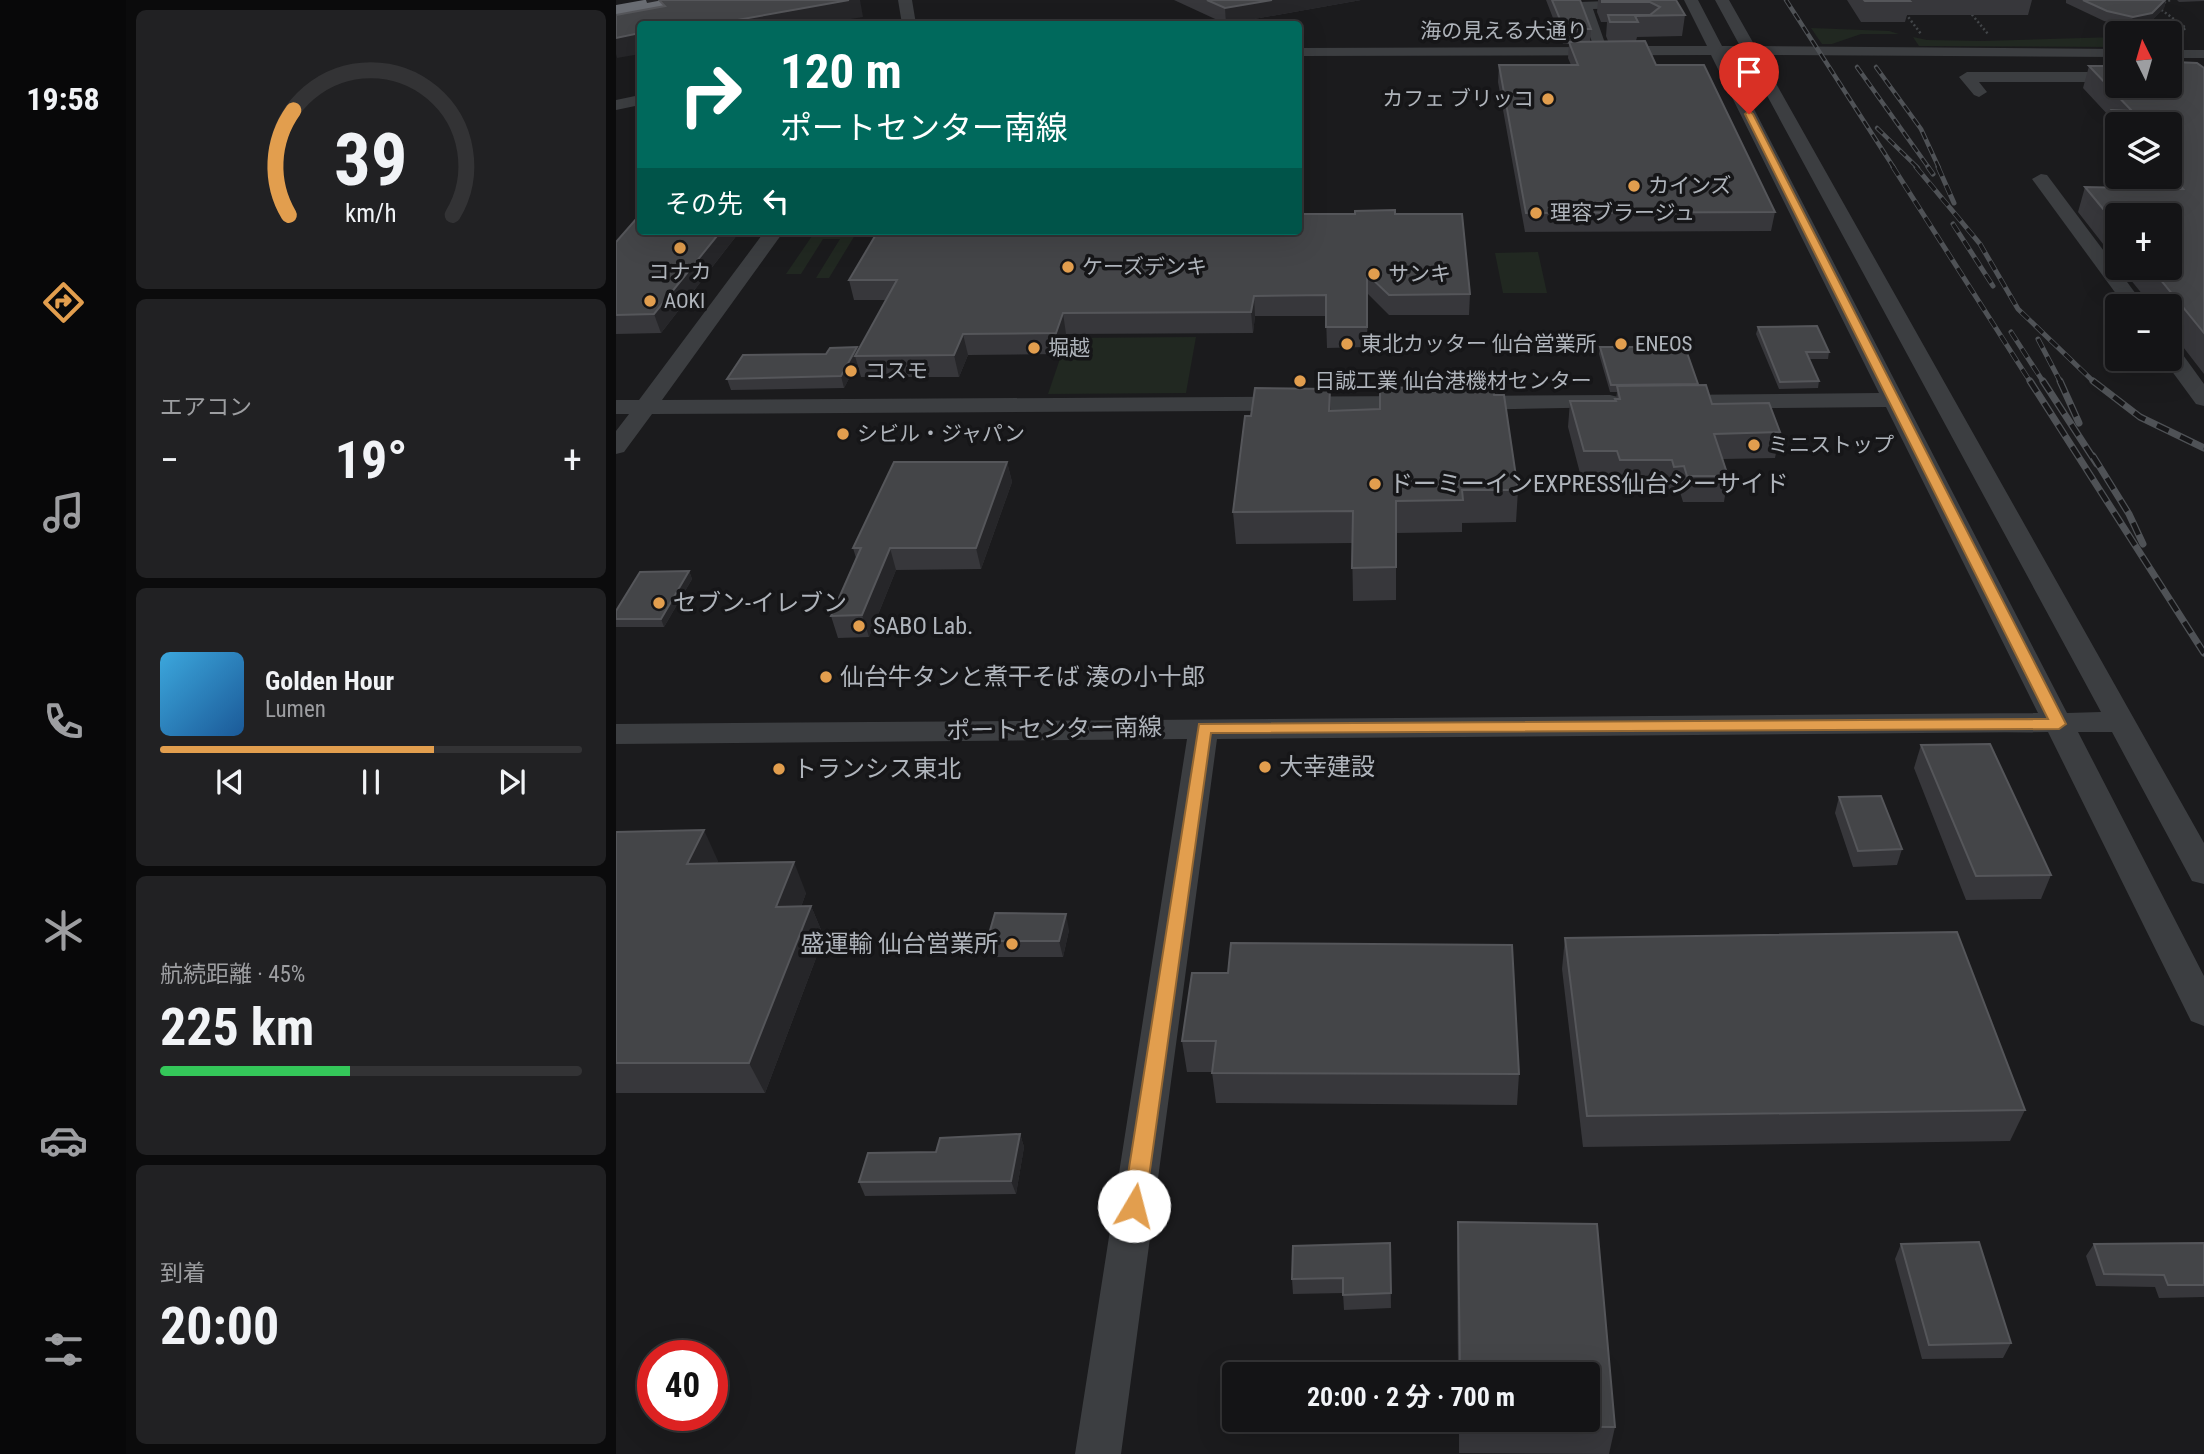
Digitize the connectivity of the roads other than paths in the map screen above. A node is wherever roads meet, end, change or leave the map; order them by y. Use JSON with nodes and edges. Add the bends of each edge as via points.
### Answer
{"nodes":[{"id":1,"x":905,"y":0,"type":"edge"},
{"id":2,"x":1691,"y":0,"type":"edge"},
{"id":3,"x":1722,"y":0,"type":"edge"},
{"id":4,"x":683,"y":1,"type":"edge"},
{"id":5,"x":1654,"y":4,"type":"edge"},
{"id":6,"x":1629,"y":7,"type":"edge"},
{"id":7,"x":616,"y":10,"type":"edge"},
{"id":8,"x":616,"y":16,"type":"edge"},
{"id":9,"x":908,"y":21,"type":"edge"},
{"id":10,"x":1600,"y":46,"type":"edge"},
{"id":11,"x":2105,"y":53,"type":"edge"},
{"id":12,"x":1719,"y":54,"type":"junction"},
{"id":13,"x":1753,"y":54,"type":"junction"},
{"id":14,"x":2182,"y":54,"type":"edge"},
{"id":15,"x":2204,"y":54,"type":"edge"},
{"id":16,"x":1302,"y":55,"type":"edge"},
{"id":17,"x":2105,"y":60,"type":"edge"},
{"id":18,"x":2105,"y":77,"type":"edge"},
{"id":19,"x":1979,"y":92,"type":"dead end"},
{"id":20,"x":637,"y":100,"type":"edge"},
{"id":21,"x":616,"y":104,"type":"edge"},
{"id":22,"x":637,"y":106,"type":"edge"},
{"id":23,"x":616,"y":110,"type":"edge"},
{"id":24,"x":2041,"y":179,"type":"dead end"},
{"id":25,"x":772,"y":235,"type":"edge"},
{"id":26,"x":2126,"y":294,"type":"edge"},
{"id":27,"x":2182,"y":369,"type":"edge"},
{"id":28,"x":2204,"y":399,"type":"edge"},
{"id":29,"x":1895,"y":400,"type":"junction"},
{"id":30,"x":616,"y":407,"type":"edge"},
{"id":31,"x":646,"y":407,"type":"junction"},
{"id":32,"x":616,"y":447,"type":"edge"},
{"id":33,"x":2122,"y":722,"type":"junction"},
{"id":34,"x":2059,"y":724,"type":"junction"},
{"id":35,"x":1204,"y":728,"type":"junction"},
{"id":36,"x":616,"y":734,"type":"edge"},
{"id":37,"x":2204,"y":872,"type":"edge"},
{"id":38,"x":2204,"y":1011,"type":"edge"},
{"id":39,"x":1098,"y":1454,"type":"edge"}],
"edges":[{"from":1,"to":9,"type":"street"},
{"from":2,"to":12,"type":"street"},
{"from":3,"to":13,"type":"street"},
{"from":4,"to":7,"type":"highway"},
{"from":4,"to":8,"type":"highway"},
{"from":5,"to":6,"type":"street"},
{"from":6,"to":10,"type":"street","via":[[1586,5],[1600,29]]},
{"from":11,"to":13,"type":"street"},
{"from":12,"to":13,"type":"street"},
{"from":12,"to":16,"type":"street"},
{"from":12,"to":29,"type":"street"},
{"from":13,"to":17,"type":"street"},
{"from":13,"to":33,"type":"street"},
{"from":14,"to":15,"type":"street"},
{"from":18,"to":19,"type":"street","via":[[1968,77]]},
{"from":20,"to":21,"type":"street"},
{"from":22,"to":23,"type":"street"},
{"from":24,"to":26,"type":"street"},
{"from":25,"to":31,"type":"street"},
{"from":27,"to":28,"type":"street"},
{"from":29,"to":31,"type":"street"},
{"from":29,"to":34,"type":"street"},
{"from":30,"to":31,"type":"street"},
{"from":31,"to":32,"type":"street"},
{"from":33,"to":34,"type":"street","name":"ポートセンター南線"},
{"from":33,"to":37,"type":"street"},
{"from":34,"to":35,"type":"street","name":"ポートセンター南線"},
{"from":34,"to":38,"type":"street"},
{"from":35,"to":36,"type":"street","name":"ポートセンター南線"},
{"from":35,"to":39,"type":"street"}]}
